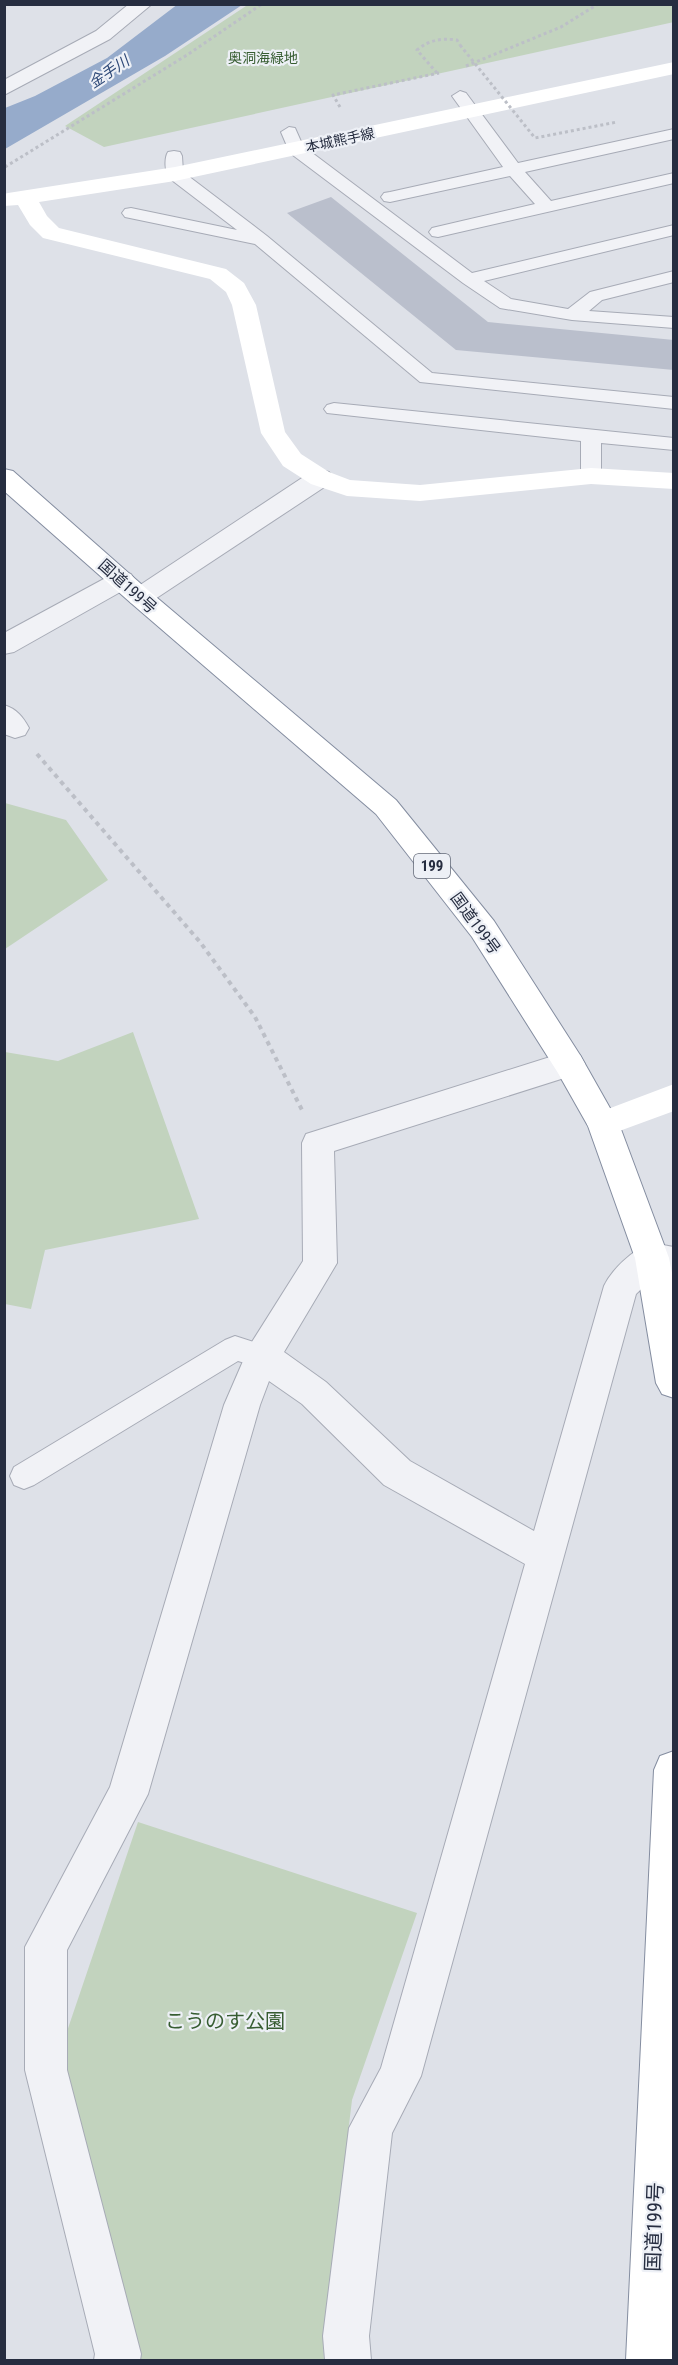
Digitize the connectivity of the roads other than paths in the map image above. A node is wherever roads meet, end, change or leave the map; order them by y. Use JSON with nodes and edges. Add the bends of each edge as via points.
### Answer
{"nodes":[{"id":1,"x":142,"y":4,"type":"edge"},
{"id":2,"x":674,"y":51,"type":"edge"},
{"id":3,"x":674,"y":68,"type":"edge"},
{"id":4,"x":4,"y":89,"type":"edge"},
{"id":5,"x":466,"y":104,"type":"junction"},
{"id":6,"x":674,"y":134,"type":"edge"},
{"id":7,"x":293,"y":140,"type":"junction"},
{"id":8,"x":175,"y":165,"type":"junction"},
{"id":9,"x":514,"y":170,"type":"junction"},
{"id":10,"x":674,"y":178,"type":"edge"},
{"id":11,"x":4,"y":181,"type":"edge"},
{"id":12,"x":390,"y":196,"type":"dead end"},
{"id":13,"x":15,"y":199,"type":"edge"},
{"id":14,"x":547,"y":207,"type":"junction"},
{"id":15,"x":131,"y":213,"type":"dead end"},
{"id":16,"x":674,"y":230,"type":"edge"},
{"id":17,"x":438,"y":232,"type":"dead end"},
{"id":18,"x":261,"y":240,"type":"junction"},
{"id":19,"x":674,"y":276,"type":"edge"},
{"id":20,"x":469,"y":279,"type":"junction"},
{"id":21,"x":572,"y":315,"type":"junction"},
{"id":22,"x":674,"y":323,"type":"edge"},
{"id":23,"x":674,"y":403,"type":"edge"},
{"id":24,"x":334,"y":409,"type":"dead end"},
{"id":25,"x":591,"y":435,"type":"junction"},
{"id":26,"x":674,"y":444,"type":"edge"},
{"id":27,"x":591,"y":476,"type":"junction"},
{"id":28,"x":4,"y":477,"type":"edge"},
{"id":29,"x":320,"y":478,"type":"junction"},
{"id":30,"x":674,"y":481,"type":"edge"},
{"id":31,"x":131,"y":589,"type":"junction"},
{"id":32,"x":4,"y":645,"type":"edge"},
{"id":33,"x":570,"y":1064,"type":"junction"},
{"id":34,"x":674,"y":1097,"type":"edge"},
{"id":35,"x":603,"y":1124,"type":"junction"},
{"id":36,"x":663,"y":1259,"type":"edge"},
{"id":37,"x":262,"y":1356,"type":"junction"},
{"id":38,"x":674,"y":1383,"type":"edge"},
{"id":39,"x":24,"y":1476,"type":"dead end"},
{"id":40,"x":546,"y":1557,"type":"junction"},
{"id":41,"x":674,"y":1770,"type":"edge"},
{"id":42,"x":117,"y":2361,"type":"edge"},
{"id":43,"x":348,"y":2361,"type":"edge"},
{"id":44,"x":649,"y":2361,"type":"edge"}],
"edges":[{"from":1,"to":4,"type":"street","via":[[103,35]]},
{"from":2,"to":5,"type":"main road","name":"本城熊手線"},
{"from":3,"to":5,"type":"main road","name":"本城熊手線"},
{"from":5,"to":7,"type":"main road","name":"本城熊手線"},
{"from":5,"to":7,"type":"main road","name":"本城熊手線","via":[[348,120]]},
{"from":5,"to":9,"type":"lane"},
{"from":6,"to":9,"type":"lane"},
{"from":7,"to":8,"type":"main road","name":"本城熊手線"},
{"from":7,"to":20,"type":"lane"},
{"from":8,"to":11,"type":"main road","name":"本城熊手線"},
{"from":8,"to":13,"type":"main road","name":"本城熊手線"},
{"from":8,"to":18,"type":"lane"},
{"from":9,"to":12,"type":"lane"},
{"from":9,"to":14,"type":"lane"},
{"from":10,"to":14,"type":"lane"},
{"from":13,"to":29,"type":"main road","via":[[51,233],[218,274],[236,288],[244,305],[273,433],[292,460]]},
{"from":14,"to":17,"type":"lane"},
{"from":15,"to":18,"type":"lane"},
{"from":16,"to":20,"type":"lane"},
{"from":18,"to":23,"type":"lane","via":[[427,378]]},
{"from":19,"to":21,"type":"lane","via":[[596,296]]},
{"from":20,"to":21,"type":"lane","via":[[506,304]]},
{"from":21,"to":22,"type":"lane"},
{"from":24,"to":25,"type":"lane"},
{"from":25,"to":26,"type":"lane"},
{"from":25,"to":27,"type":"lane"},
{"from":27,"to":29,"type":"main road","via":[[420,493],[348,488]]},
{"from":27,"to":30,"type":"main road"},
{"from":28,"to":31,"type":"main road","name":"国道199号","number":"199"},
{"from":29,"to":31,"type":"street"},
{"from":31,"to":32,"type":"street"},
{"from":31,"to":33,"type":"main road","name":"国道199号","number":"199","via":[[386,807],[483,929]]},
{"from":33,"to":35,"type":"main road","name":"国道199号","number":"199"},
{"from":33,"to":37,"type":"street","via":[[318,1143],[320,1263]]},
{"from":34,"to":35,"type":"main road"},
{"from":35,"to":36,"type":"main road","name":"国道199号","number":"199"},
{"from":36,"to":38,"type":"main road","name":"国道199号","number":"199"},
{"from":36,"to":40,"type":"street","via":[[621,1286]]},
{"from":37,"to":39,"type":"lane","via":[[235,1348]]},
{"from":37,"to":40,"type":"street","via":[[314,1393],[397,1473]]},
{"from":37,"to":42,"type":"street","via":[[242,1405],[128,1794],[46,1947],[46,2070]]},
{"from":40,"to":43,"type":"street","via":[[400,2076],[371,2128],[346,2336]]},
{"from":41,"to":44,"type":"main road","name":"国道199号"}]}
